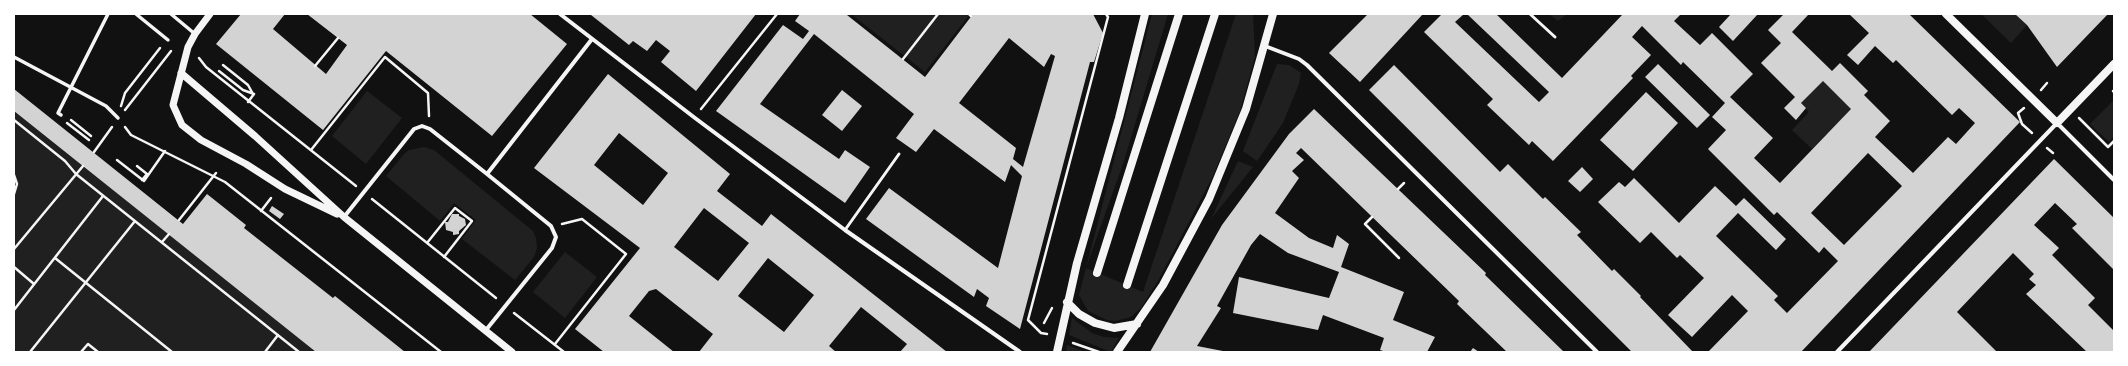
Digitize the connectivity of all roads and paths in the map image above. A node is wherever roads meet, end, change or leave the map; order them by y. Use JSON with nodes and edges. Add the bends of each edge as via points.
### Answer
{"nodes":[{"id":1,"x":108,"y":14,"type":"edge"},
{"id":2,"x":136,"y":14,"type":"edge"},
{"id":3,"x":171,"y":14,"type":"edge"},
{"id":4,"x":210,"y":14,"type":"edge"},
{"id":5,"x":560,"y":14,"type":"edge"},
{"id":6,"x":777,"y":14,"type":"edge"},
{"id":7,"x":938,"y":14,"type":"edge"},
{"id":8,"x":1106,"y":14,"type":"edge"},
{"id":9,"x":1145,"y":14,"type":"edge"},
{"id":10,"x":1179,"y":14,"type":"edge"},
{"id":11,"x":1215,"y":14,"type":"edge"},
{"id":12,"x":1273,"y":14,"type":"edge"},
{"id":13,"x":1530,"y":14,"type":"edge"},
{"id":14,"x":1946,"y":14,"type":"edge"},
{"id":15,"x":195,"y":34,"type":"junction"},
{"id":16,"x":1554,"y":36,"type":"dead end"},
{"id":17,"x":338,"y":38,"type":"dead end"},
{"id":18,"x":168,"y":40,"type":"junction"},
{"id":19,"x":592,"y":40,"type":"junction"},
{"id":20,"x":1265,"y":46,"type":"junction"},
{"id":21,"x":188,"y":47,"type":"junction"},
{"id":22,"x":14,"y":57,"type":"edge"},
{"id":23,"x":903,"y":59,"type":"dead end"},
{"id":24,"x":2114,"y":64,"type":"edge"},
{"id":25,"x":223,"y":65,"type":"dead end"},
{"id":26,"x":315,"y":66,"type":"dead end"},
{"id":27,"x":219,"y":71,"type":"dead end"},
{"id":28,"x":182,"y":73,"type":"junction"},
{"id":29,"x":71,"y":88,"type":"junction"},
{"id":30,"x":254,"y":94,"type":"junction"},
{"id":31,"x":248,"y":102,"type":"junction"},
{"id":32,"x":2081,"y":114,"type":"dead end"},
{"id":33,"x":61,"y":115,"type":"dead end"},
{"id":34,"x":66,"y":117,"type":"dead end"},
{"id":35,"x":118,"y":118,"type":"junction"},
{"id":36,"x":695,"y":118,"type":"junction"},
{"id":37,"x":14,"y":120,"type":"edge"},
{"id":38,"x":64,"y":120,"type":"dead end"},
{"id":39,"x":2057,"y":123,"type":"junction"},
{"id":40,"x":430,"y":129,"type":"junction"},
{"id":41,"x":91,"y":136,"type":"dead end"},
{"id":42,"x":89,"y":140,"type":"dead end"},
{"id":43,"x":2114,"y":141,"type":"edge"},
{"id":44,"x":311,"y":150,"type":"junction"},
{"id":45,"x":165,"y":151,"type":"junction"},
{"id":46,"x":94,"y":152,"type":"dead end"},
{"id":47,"x":899,"y":154,"type":"dead end"},
{"id":48,"x":117,"y":160,"type":"dead end"},
{"id":49,"x":83,"y":166,"type":"dead end"},
{"id":50,"x":137,"y":166,"type":"dead end"},
{"id":51,"x":216,"y":173,"type":"dead end"},
{"id":52,"x":76,"y":174,"type":"junction"},
{"id":53,"x":487,"y":174,"type":"junction"},
{"id":54,"x":14,"y":175,"type":"edge"},
{"id":55,"x":214,"y":177,"type":"junction"},
{"id":56,"x":142,"y":180,"type":"junction"},
{"id":57,"x":2114,"y":180,"type":"edge"},
{"id":58,"x":1404,"y":183,"type":"dead end"},
{"id":59,"x":1398,"y":189,"type":"dead end"},
{"id":60,"x":364,"y":192,"type":"junction"},
{"id":61,"x":14,"y":194,"type":"edge"},
{"id":62,"x":103,"y":196,"type":"junction"},
{"id":63,"x":271,"y":198,"type":"dead end"},
{"id":64,"x":261,"y":211,"type":"junction"},
{"id":65,"x":1372,"y":216,"type":"dead end"},
{"id":66,"x":344,"y":217,"type":"junction"},
{"id":67,"x":179,"y":220,"type":"dead end"},
{"id":68,"x":135,"y":221,"type":"junction"},
{"id":69,"x":551,"y":226,"type":"junction"},
{"id":70,"x":845,"y":230,"type":"junction"},
{"id":71,"x":169,"y":234,"type":"dead end"},
{"id":72,"x":162,"y":242,"type":"junction"},
{"id":73,"x":427,"y":243,"type":"junction"},
{"id":74,"x":14,"y":249,"type":"edge"},
{"id":75,"x":444,"y":257,"type":"junction"},
{"id":76,"x":55,"y":258,"type":"junction"},
{"id":77,"x":1399,"y":258,"type":"dead end"},
{"id":78,"x":14,"y":267,"type":"edge"},
{"id":79,"x":1098,"y":273,"type":"dead end"},
{"id":80,"x":86,"y":283,"type":"junction"},
{"id":81,"x":34,"y":284,"type":"junction"},
{"id":82,"x":1127,"y":285,"type":"dead end"},
{"id":83,"x":1067,"y":302,"type":"junction"},
{"id":84,"x":506,"y":306,"type":"junction"},
{"id":85,"x":14,"y":310,"type":"edge"},
{"id":86,"x":1137,"y":324,"type":"junction"},
{"id":87,"x":486,"y":330,"type":"junction"},
{"id":88,"x":1041,"y":333,"type":"dead end"},
{"id":89,"x":278,"y":335,"type":"junction"},
{"id":90,"x":554,"y":344,"type":"junction"},
{"id":91,"x":30,"y":352,"type":"edge"},
{"id":92,"x":81,"y":352,"type":"edge"},
{"id":93,"x":98,"y":352,"type":"edge"},
{"id":94,"x":172,"y":352,"type":"edge"},
{"id":95,"x":264,"y":352,"type":"edge"},
{"id":96,"x":299,"y":352,"type":"edge"},
{"id":97,"x":441,"y":352,"type":"edge"},
{"id":98,"x":512,"y":352,"type":"edge"},
{"id":99,"x":564,"y":352,"type":"edge"},
{"id":100,"x":1020,"y":352,"type":"edge"},
{"id":101,"x":1057,"y":352,"type":"edge"},
{"id":102,"x":1117,"y":352,"type":"edge"},
{"id":103,"x":1597,"y":352,"type":"edge"},
{"id":104,"x":1837,"y":352,"type":"edge"}],
"edges":[{"from":1,"to":29,"type":"street"},
{"from":2,"to":18,"type":"street"},
{"from":3,"to":15,"type":"street"},
{"from":4,"to":15,"type":"street"},
{"from":5,"to":19,"type":"street"},
{"from":6,"to":36,"type":"path"},
{"from":7,"to":23,"type":"path"},
{"from":8,"to":88,"type":"path","via":[[1108,17],[1028,320]]},
{"from":9,"to":83,"type":"main road","via":[[1119,118]]},
{"from":10,"to":79,"type":"main road"},
{"from":11,"to":82,"type":"main road"},
{"from":12,"to":20,"type":"main road"},
{"from":13,"to":16,"type":"lane"},
{"from":14,"to":39,"type":"main road"},
{"from":15,"to":21,"type":"street"},
{"from":17,"to":26,"type":"path"},
{"from":18,"to":35,"type":"path","via":[[125,93]]},
{"from":18,"to":35,"type":"path","via":[[172,37],[180,40]]},
{"from":19,"to":36,"type":"street"},
{"from":19,"to":53,"type":"street"},
{"from":20,"to":86,"type":"main road","via":[[1246,109],[1209,199],[1163,285]]},
{"from":20,"to":103,"type":"street","via":[[1299,59],[1307,65]]},
{"from":21,"to":28,"type":"street"},
{"from":21,"to":31,"type":"path","via":[[206,67]]},
{"from":22,"to":29,"type":"street"},
{"from":24,"to":39,"type":"main road"},
{"from":25,"to":30,"type":"path","via":[[248,85]]},
{"from":27,"to":30,"type":"path","via":[[243,90]]},
{"from":28,"to":66,"type":"street"},
{"from":28,"to":66,"type":"street","via":[[173,105],[182,125],[201,140],[285,188]]},
{"from":29,"to":33,"type":"street","via":[[58,113]]},
{"from":29,"to":35,"type":"street","via":[[106,106]]},
{"from":30,"to":31,"type":"path"},
{"from":31,"to":44,"type":"path"},
{"from":32,"to":43,"type":"path","via":[[2078,117],[2082,123],[2108,147]]},
{"from":34,"to":41,"type":"path"},
{"from":35,"to":45,"type":"path","via":[[131,135]]},
{"from":35,"to":46,"type":"path"},
{"from":36,"to":70,"type":"street"},
{"from":37,"to":52,"type":"path","via":[[65,161]]},
{"from":38,"to":42,"type":"path"},
{"from":39,"to":57,"type":"street"},
{"from":39,"to":104,"type":"street"},
{"from":40,"to":44,"type":"path","via":[[428,93],[383,57]]},
{"from":40,"to":53,"type":"street"},
{"from":40,"to":60,"type":"street","via":[[422,126],[414,129]]},
{"from":44,"to":60,"type":"path"},
{"from":45,"to":55,"type":"path"},
{"from":45,"to":56,"type":"path","via":[[144,181]]},
{"from":47,"to":70,"type":"lane"},
{"from":48,"to":56,"type":"path"},
{"from":49,"to":52,"type":"path"},
{"from":50,"to":56,"type":"path","via":[[147,174]]},
{"from":51,"to":55,"type":"path"},
{"from":52,"to":62,"type":"path"},
{"from":52,"to":74,"type":"path"},
{"from":53,"to":69,"type":"street"},
{"from":54,"to":61,"type":"path","via":[[17,184]]},
{"from":55,"to":64,"type":"path","via":[[225,182]]},
{"from":55,"to":67,"type":"path"},
{"from":58,"to":59,"type":"path"},
{"from":60,"to":66,"type":"street"},
{"from":60,"to":73,"type":"path"},
{"from":62,"to":68,"type":"path"},
{"from":62,"to":76,"type":"path"},
{"from":63,"to":64,"type":"path"},
{"from":64,"to":97,"type":"path"},
{"from":65,"to":77,"type":"path","via":[[1365,224]]},
{"from":66,"to":87,"type":"street"},
{"from":68,"to":72,"type":"path"},
{"from":68,"to":80,"type":"path"},
{"from":69,"to":84,"type":"street","via":[[556,237],[552,248]]},
{"from":69,"to":90,"type":"path","via":[[582,219],[626,254]]},
{"from":70,"to":100,"type":"street"},
{"from":71,"to":72,"type":"path"},
{"from":72,"to":89,"type":"path"},
{"from":73,"to":75,"type":"path"},
{"from":73,"to":75,"type":"path","via":[[455,208],[472,221]]},
{"from":75,"to":84,"type":"path"},
{"from":76,"to":80,"type":"path"},
{"from":76,"to":81,"type":"path"},
{"from":78,"to":81,"type":"path"},
{"from":80,"to":91,"type":"path"},
{"from":80,"to":94,"type":"path"},
{"from":81,"to":85,"type":"path"},
{"from":83,"to":86,"type":"main road","via":[[1079,314],[1096,323],[1114,328]]},
{"from":83,"to":101,"type":"main road"},
{"from":84,"to":87,"type":"street"},
{"from":84,"to":90,"type":"path"},
{"from":86,"to":102,"type":"main road"},
{"from":87,"to":98,"type":"street"},
{"from":89,"to":95,"type":"path"},
{"from":89,"to":96,"type":"path"},
{"from":90,"to":99,"type":"path"},
{"from":92,"to":93,"type":"path","via":[[88,344]]}]}
